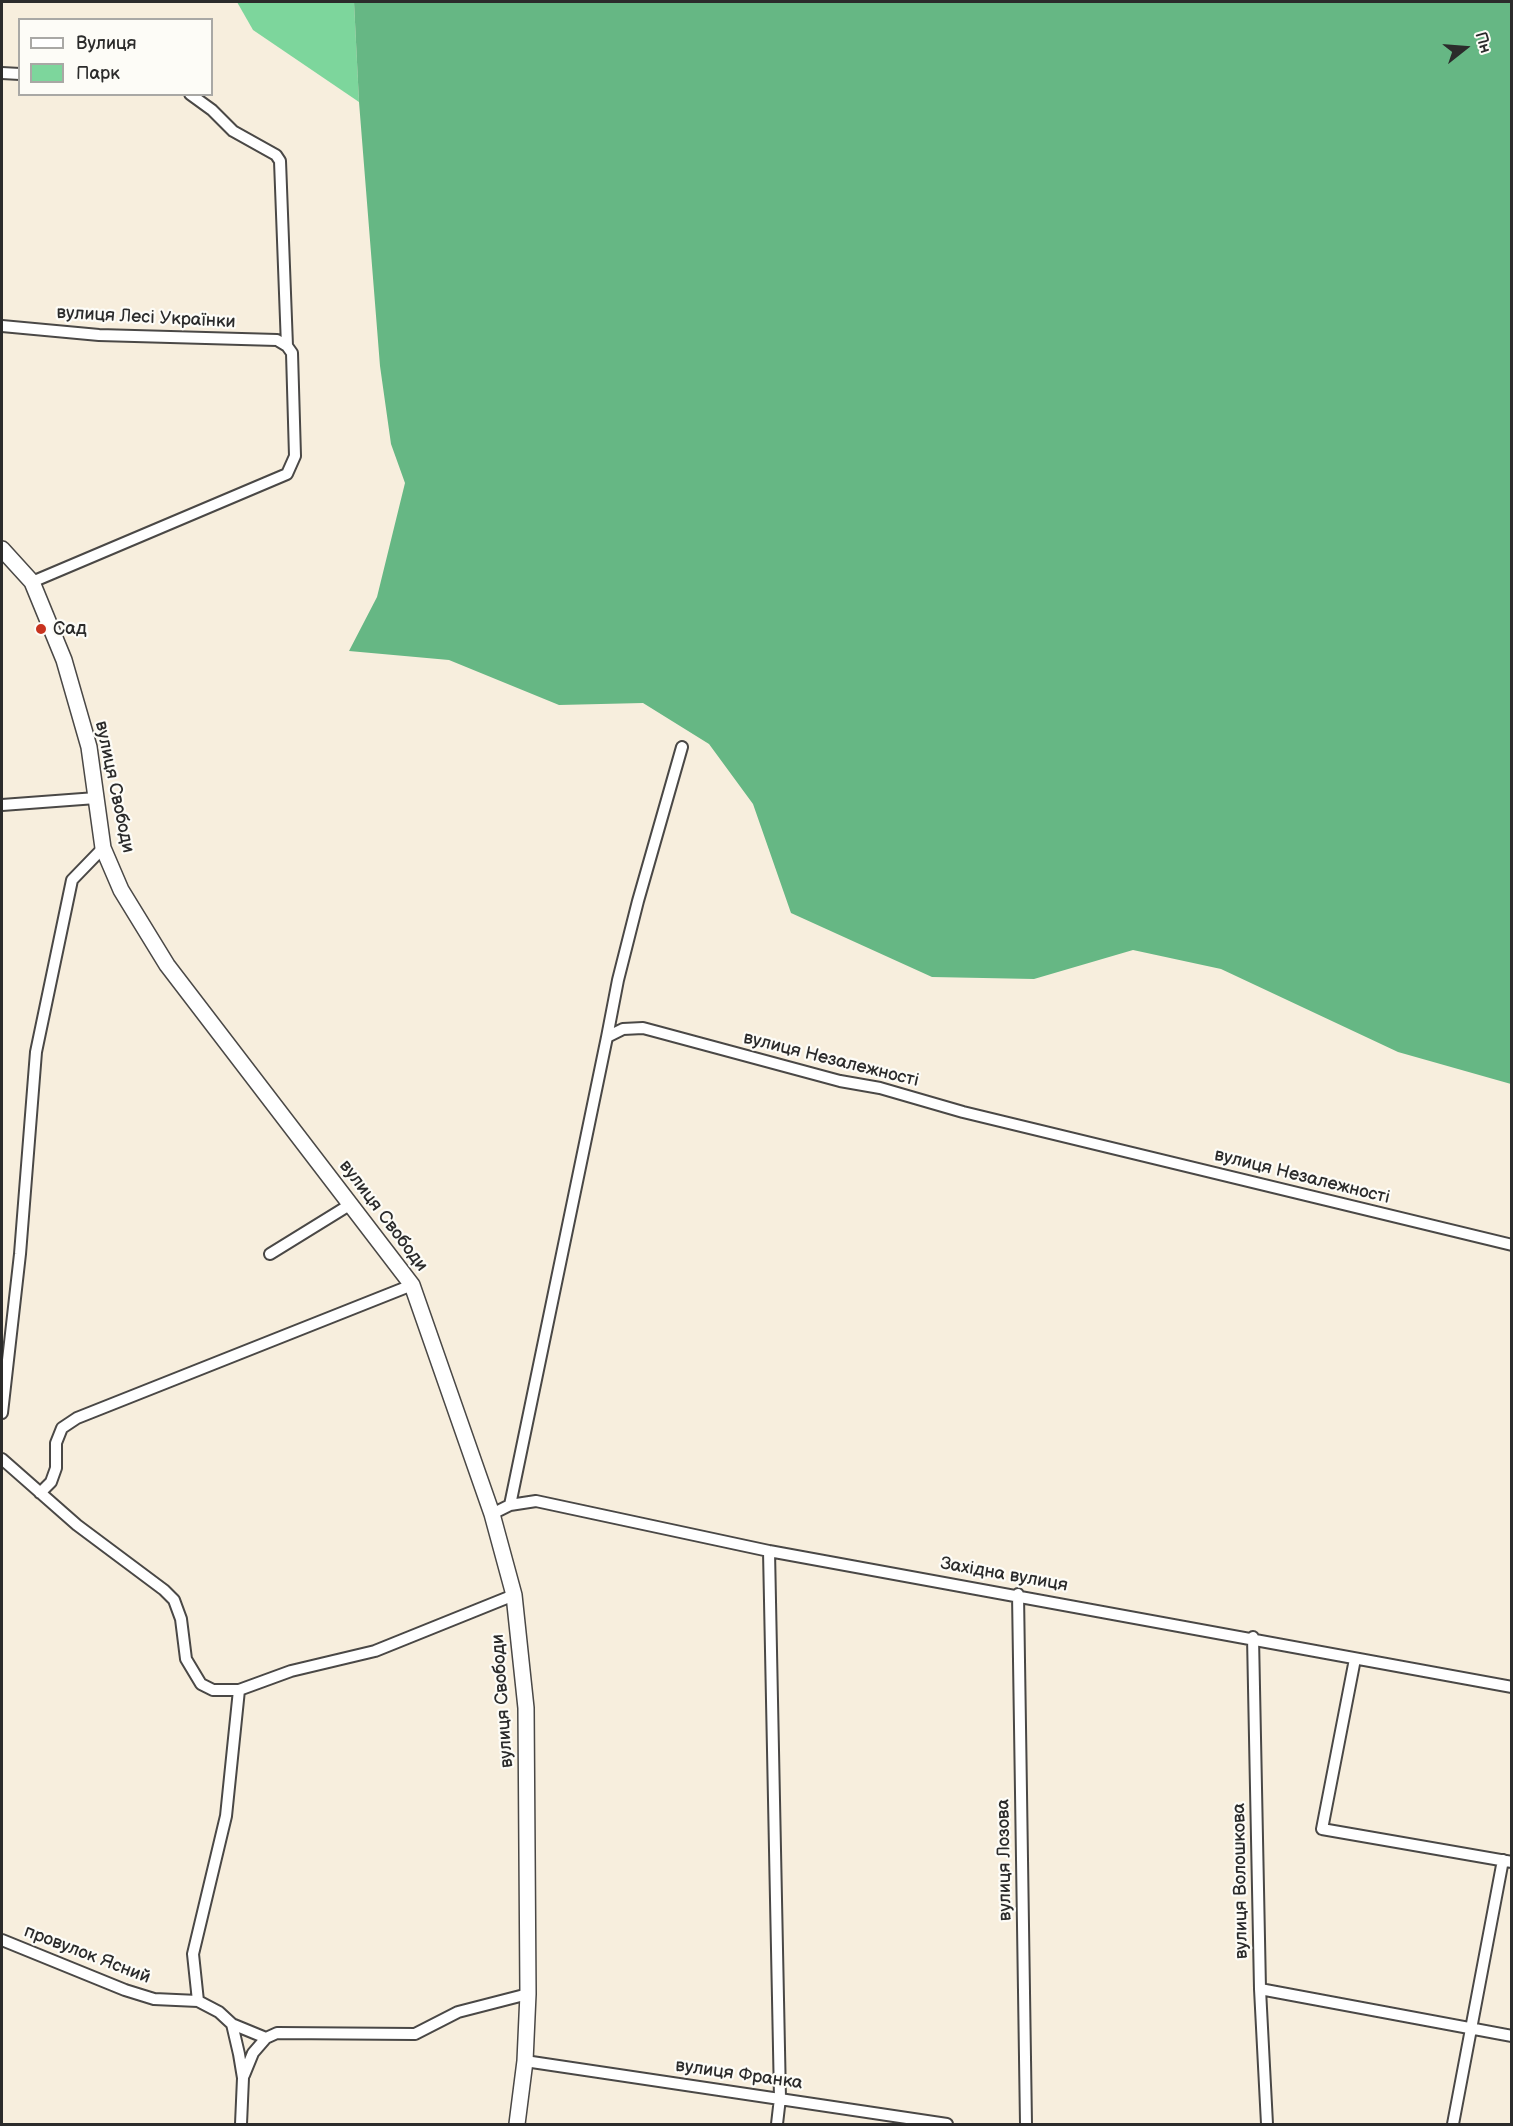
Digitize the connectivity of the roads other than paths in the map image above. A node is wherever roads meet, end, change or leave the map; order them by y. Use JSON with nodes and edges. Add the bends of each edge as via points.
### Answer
{"nodes":[{"id":1,"x":2,"y":73,"type":"edge"},
{"id":2,"x":18,"y":74,"type":"edge"},
{"id":3,"x":193,"y":96,"type":"edge"},
{"id":4,"x":2,"y":326,"type":"edge"},
{"id":5,"x":287,"y":346,"type":"junction"},
{"id":6,"x":2,"y":549,"type":"edge"},
{"id":7,"x":32,"y":582,"type":"junction"},
{"id":8,"x":682,"y":747,"type":"dead end"},
{"id":9,"x":96,"y":798,"type":"junction"},
{"id":10,"x":2,"y":805,"type":"edge"},
{"id":11,"x":103,"y":848,"type":"junction"},
{"id":12,"x":607,"y":1037,"type":"junction"},
{"id":13,"x":351,"y":1204,"type":"junction"},
{"id":14,"x":1512,"y":1245,"type":"edge"},
{"id":15,"x":270,"y":1254,"type":"dead end"},
{"id":16,"x":412,"y":1285,"type":"junction"},
{"id":17,"x":2,"y":1413,"type":"edge"},
{"id":18,"x":2,"y":1458,"type":"edge"},
{"id":19,"x":40,"y":1493,"type":"junction"},
{"id":20,"x":510,"y":1505,"type":"junction"},
{"id":21,"x":492,"y":1514,"type":"junction"},
{"id":22,"x":769,"y":1551,"type":"junction"},
{"id":23,"x":1018,"y":1594,"type":"junction"},
{"id":24,"x":513,"y":1595,"type":"junction"},
{"id":25,"x":1253,"y":1637,"type":"junction"},
{"id":26,"x":1355,"y":1659,"type":"junction"},
{"id":27,"x":1512,"y":1687,"type":"edge"},
{"id":28,"x":239,"y":1690,"type":"junction"},
{"id":29,"x":1507,"y":1861,"type":"edge"},
{"id":30,"x":2,"y":1940,"type":"edge"},
{"id":31,"x":1260,"y":1989,"type":"junction"},
{"id":32,"x":528,"y":1994,"type":"junction"},
{"id":33,"x":198,"y":2001,"type":"junction"},
{"id":34,"x":232,"y":2024,"type":"junction"},
{"id":35,"x":1472,"y":2027,"type":"junction"},
{"id":36,"x":1512,"y":2036,"type":"edge"},
{"id":37,"x":266,"y":2038,"type":"junction"},
{"id":38,"x":525,"y":2061,"type":"junction"},
{"id":39,"x":243,"y":2078,"type":"junction"},
{"id":40,"x":780,"y":2098,"type":"junction"},
{"id":41,"x":242,"y":2124,"type":"edge"},
{"id":42,"x":517,"y":2124,"type":"edge"},
{"id":43,"x":777,"y":2124,"type":"edge"},
{"id":44,"x":947,"y":2124,"type":"edge"},
{"id":45,"x":1026,"y":2124,"type":"edge"},
{"id":46,"x":1267,"y":2124,"type":"edge"},
{"id":47,"x":1453,"y":2124,"type":"edge"}],
"edges":[{"from":1,"to":2,"type":"street"},
{"from":3,"to":5,"type":"street","via":[[233,131],[280,161]]},
{"from":4,"to":5,"type":"street","name":"вулиця Лесі Українки","via":[[99,335],[277,340]]},
{"from":5,"to":7,"type":"street","via":[[292,353],[295,456],[287,474]]},
{"from":6,"to":7,"type":"street","name":"вулиця Свободи"},
{"from":7,"to":9,"type":"street","name":"вулиця Свободи","via":[[64,660],[89,747]]},
{"from":8,"to":12,"type":"street","via":[[635,912]]},
{"from":9,"to":10,"type":"street"},
{"from":9,"to":11,"type":"street","name":"вулиця Свободи"},
{"from":11,"to":13,"type":"street","name":"вулиця Свободи","via":[[121,890],[167,965]]},
{"from":11,"to":17,"type":"street","via":[[72,880],[36,1052],[20,1254]]},
{"from":12,"to":14,"type":"street","name":"вулиця Незалежності","via":[[623,1029],[643,1028],[963,1112]]},
{"from":12,"to":20,"type":"street"},
{"from":13,"to":15,"type":"street"},
{"from":13,"to":16,"type":"street","name":"вулиця Свободи"},
{"from":16,"to":19,"type":"street","via":[[77,1418],[62,1428],[56,1443],[56,1468],[51,1482]]},
{"from":16,"to":21,"type":"street","name":"вулиця Свободи"},
{"from":18,"to":19,"type":"street"},
{"from":19,"to":28,"type":"street","via":[[174,1600],[181,1619],[186,1659],[201,1683],[213,1689]]},
{"from":20,"to":21,"type":"street","name":"Західна вулиця"},
{"from":20,"to":22,"type":"street","name":"Західна вулиця","via":[[536,1501]]},
{"from":21,"to":24,"type":"street","name":"вулиця Свободи"},
{"from":22,"to":23,"type":"street","name":"Західна вулиця"},
{"from":22,"to":40,"type":"street"},
{"from":23,"to":25,"type":"street","name":"Західна вулиця"},
{"from":23,"to":45,"type":"street","name":"вулиця Лозова"},
{"from":24,"to":28,"type":"street","via":[[375,1651],[291,1671]]},
{"from":24,"to":32,"type":"street","name":"вулиця Свободи","via":[[526,1718]]},
{"from":25,"to":26,"type":"street","name":"Західна вулиця"},
{"from":25,"to":31,"type":"street","name":"вулиця Волошкова"},
{"from":26,"to":27,"type":"street","name":"Західна вулиця"},
{"from":26,"to":29,"type":"street","via":[[1322,1829]]},
{"from":28,"to":33,"type":"street","via":[[226,1816],[193,1954]]},
{"from":29,"to":35,"type":"street"},
{"from":30,"to":33,"type":"street","name":"провулок Ясний","via":[[144,1996]]},
{"from":31,"to":35,"type":"street"},
{"from":31,"to":46,"type":"street","name":"вулиця Волошкова"},
{"from":32,"to":37,"type":"street","via":[[458,2012],[415,2034],[285,2032]]},
{"from":32,"to":38,"type":"street","name":"вулиця Свободи"},
{"from":33,"to":34,"type":"street","name":"провулок Ясний"},
{"from":34,"to":37,"type":"street","name":"провулок Ясний"},
{"from":34,"to":39,"type":"street"},
{"from":35,"to":36,"type":"street"},
{"from":35,"to":47,"type":"street"},
{"from":37,"to":39,"type":"street","via":[[253,2053]]},
{"from":38,"to":40,"type":"street","name":"вулиця Франка"},
{"from":38,"to":42,"type":"street","name":"вулиця Свободи"},
{"from":39,"to":41,"type":"street"},
{"from":40,"to":43,"type":"street"},
{"from":40,"to":44,"type":"street","name":"вулиця Франка"}]}
